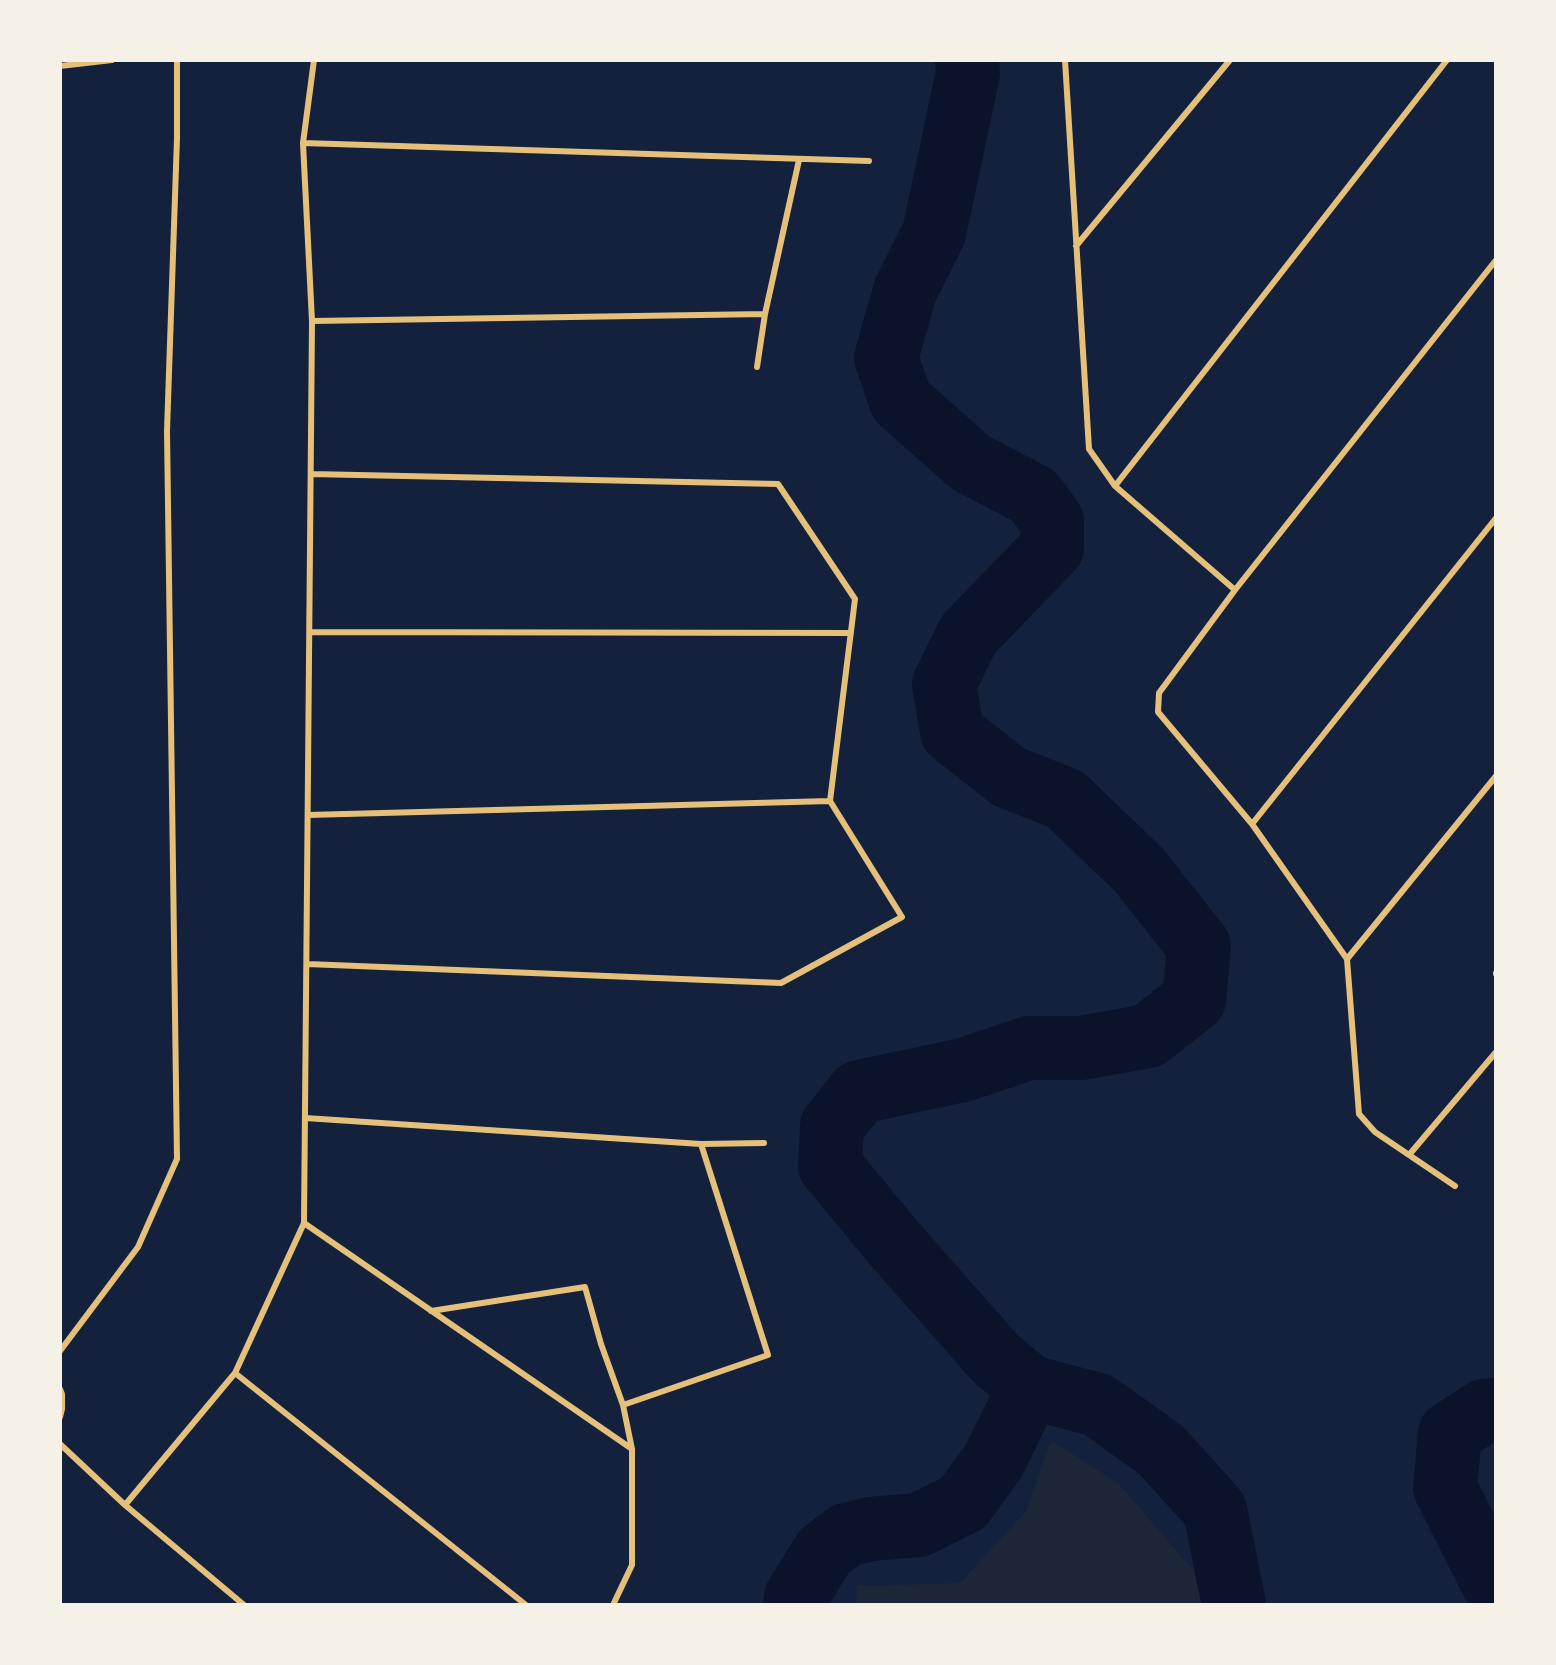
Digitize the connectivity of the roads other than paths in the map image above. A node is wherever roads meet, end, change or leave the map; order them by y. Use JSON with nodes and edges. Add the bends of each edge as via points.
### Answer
{"nodes":[{"id":1,"x":112,"y":60,"type":"edge"},
{"id":2,"x":177,"y":60,"type":"edge"},
{"id":3,"x":314,"y":60,"type":"edge"},
{"id":4,"x":1065,"y":60,"type":"edge"},
{"id":5,"x":1230,"y":60,"type":"edge"},
{"id":6,"x":1447,"y":60,"type":"edge"},
{"id":7,"x":60,"y":66,"type":"edge"},
{"id":8,"x":303,"y":143,"type":"junction"},
{"id":9,"x":799,"y":160,"type":"junction"},
{"id":10,"x":869,"y":161,"type":"dead end"},
{"id":11,"x":1076,"y":246,"type":"junction"},
{"id":12,"x":1496,"y":260,"type":"edge"},
{"id":13,"x":765,"y":315,"type":"junction"},
{"id":14,"x":312,"y":321,"type":"junction"},
{"id":15,"x":757,"y":367,"type":"dead end"},
{"id":16,"x":311,"y":474,"type":"junction"},
{"id":17,"x":1115,"y":486,"type":"junction"},
{"id":18,"x":1496,"y":518,"type":"edge"},
{"id":19,"x":1235,"y":590,"type":"junction"},
{"id":20,"x":310,"y":632,"type":"junction"},
{"id":21,"x":850,"y":633,"type":"junction"},
{"id":22,"x":1496,"y":776,"type":"edge"},
{"id":23,"x":1490,"y":784,"type":"junction"},
{"id":24,"x":1496,"y":789,"type":"edge"},
{"id":25,"x":830,"y":801,"type":"junction"},
{"id":26,"x":308,"y":815,"type":"junction"},
{"id":27,"x":1252,"y":824,"type":"junction"},
{"id":28,"x":1347,"y":959,"type":"junction"},
{"id":29,"x":307,"y":964,"type":"junction"},
{"id":30,"x":1496,"y":1052,"type":"edge"},
{"id":31,"x":305,"y":1118,"type":"junction"},
{"id":32,"x":764,"y":1143,"type":"dead end"},
{"id":33,"x":701,"y":1144,"type":"junction"},
{"id":34,"x":1409,"y":1155,"type":"junction"},
{"id":35,"x":1455,"y":1186,"type":"dead end"},
{"id":36,"x":304,"y":1223,"type":"junction"},
{"id":37,"x":432,"y":1311,"type":"junction"},
{"id":38,"x":60,"y":1351,"type":"edge"},
{"id":39,"x":235,"y":1373,"type":"junction"},
{"id":40,"x":60,"y":1389,"type":"edge"},
{"id":41,"x":623,"y":1405,"type":"junction"},
{"id":42,"x":60,"y":1417,"type":"edge"},
{"id":43,"x":60,"y":1444,"type":"edge"},
{"id":44,"x":632,"y":1449,"type":"junction"},
{"id":45,"x":125,"y":1505,"type":"junction"},
{"id":46,"x":244,"y":1605,"type":"edge"},
{"id":47,"x":526,"y":1605,"type":"edge"},
{"id":48,"x":613,"y":1605,"type":"edge"}],
"edges":[{"from":1,"to":7,"type":"street"},
{"from":2,"to":38,"type":"street","via":[[167,431],[177,1159],[138,1247]]},
{"from":3,"to":8,"type":"street"},
{"from":4,"to":11,"type":"street"},
{"from":5,"to":11,"type":"street"},
{"from":6,"to":17,"type":"street"},
{"from":8,"to":9,"type":"street"},
{"from":8,"to":14,"type":"street"},
{"from":9,"to":10,"type":"street"},
{"from":9,"to":13,"type":"street"},
{"from":11,"to":17,"type":"street","via":[[1089,449]]},
{"from":12,"to":19,"type":"street"},
{"from":13,"to":14,"type":"street"},
{"from":13,"to":15,"type":"street"},
{"from":14,"to":16,"type":"street"},
{"from":16,"to":20,"type":"street"},
{"from":16,"to":21,"type":"street","via":[[778,484],[855,598]]},
{"from":17,"to":19,"type":"street"},
{"from":18,"to":27,"type":"street"},
{"from":19,"to":27,"type":"street","via":[[1159,693],[1158,712]]},
{"from":20,"to":21,"type":"street"},
{"from":20,"to":26,"type":"street"},
{"from":21,"to":25,"type":"street"},
{"from":22,"to":23,"type":"street"},
{"from":23,"to":24,"type":"street"},
{"from":23,"to":28,"type":"street"},
{"from":25,"to":26,"type":"street"},
{"from":25,"to":29,"type":"street","via":[[902,917],[781,982]]},
{"from":26,"to":29,"type":"street"},
{"from":27,"to":28,"type":"street"},
{"from":28,"to":34,"type":"street","via":[[1359,1114],[1375,1132]]},
{"from":29,"to":31,"type":"street"},
{"from":30,"to":34,"type":"street"},
{"from":31,"to":33,"type":"street"},
{"from":31,"to":36,"type":"street"},
{"from":32,"to":33,"type":"street"},
{"from":33,"to":41,"type":"street","via":[[768,1355]]},
{"from":34,"to":35,"type":"street"},
{"from":36,"to":37,"type":"street"},
{"from":36,"to":39,"type":"street"},
{"from":37,"to":41,"type":"street","via":[[585,1287]]},
{"from":37,"to":44,"type":"street"},
{"from":39,"to":45,"type":"street"},
{"from":39,"to":47,"type":"street"},
{"from":40,"to":42,"type":"street"},
{"from":41,"to":44,"type":"street"},
{"from":43,"to":45,"type":"street"},
{"from":44,"to":48,"type":"street","via":[[632,1564]]},
{"from":45,"to":46,"type":"street"}]}
